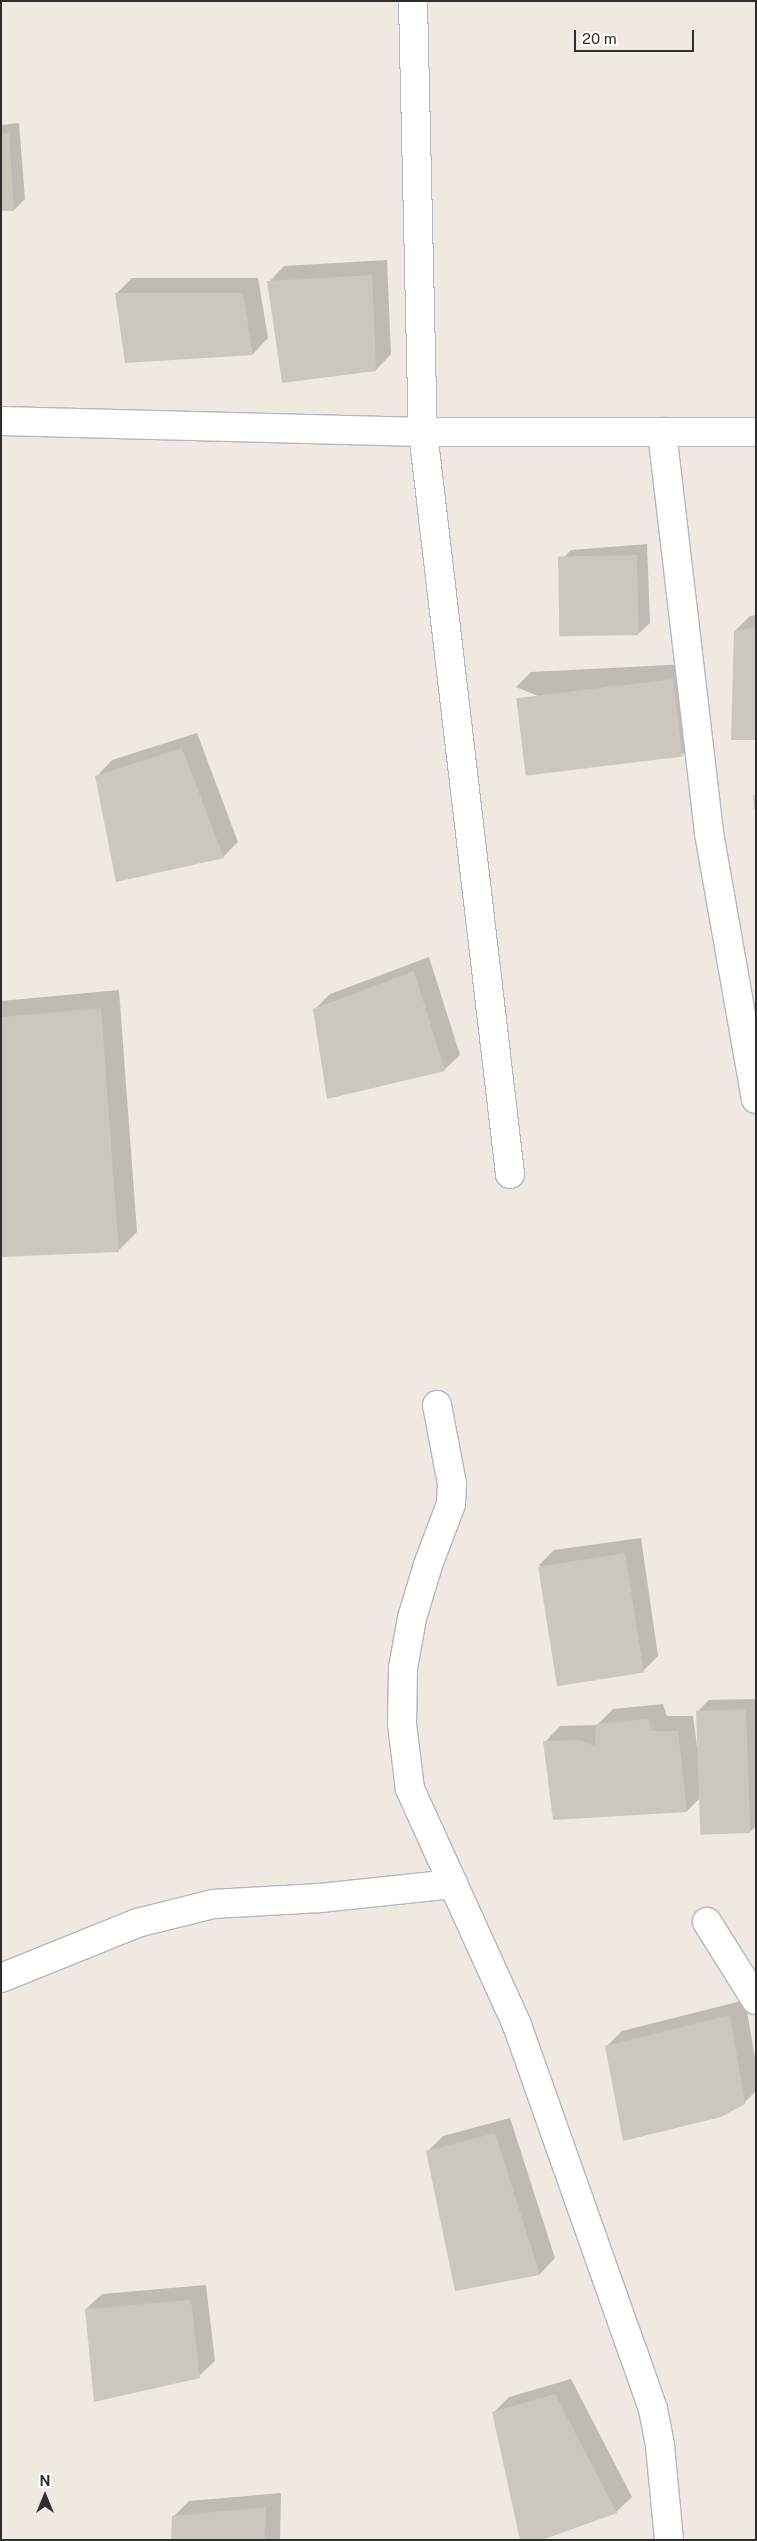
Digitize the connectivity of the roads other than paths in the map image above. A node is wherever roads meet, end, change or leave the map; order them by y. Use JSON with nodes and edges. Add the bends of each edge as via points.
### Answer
{"nodes":[{"id":1,"x":414,"y":1,"type":"edge"},
{"id":2,"x":1,"y":421,"type":"edge"},
{"id":3,"x":423,"y":432,"type":"junction"},
{"id":4,"x":662,"y":432,"type":"junction"},
{"id":5,"x":756,"y":432,"type":"edge"},
{"id":6,"x":756,"y":1099,"type":"edge"},
{"id":7,"x":510,"y":1174,"type":"dead end"},
{"id":8,"x":438,"y":1405,"type":"dead end"},
{"id":9,"x":453,"y":1884,"type":"junction"},
{"id":10,"x":707,"y":1922,"type":"dead end"},
{"id":11,"x":1,"y":1978,"type":"edge"},
{"id":12,"x":756,"y":2000,"type":"edge"},
{"id":13,"x":669,"y":2540,"type":"edge"}],
"edges":[{"from":1,"to":3,"type":"street"},
{"from":2,"to":3,"type":"street"},
{"from":3,"to":4,"type":"street"},
{"from":3,"to":7,"type":"street"},
{"from":4,"to":5,"type":"street"},
{"from":4,"to":6,"type":"street","via":[[709,833]]},
{"from":8,"to":9,"type":"street","via":[[452,1484],[451,1504],[412,1618],[403,1668],[402,1724],[410,1789]]},
{"from":9,"to":11,"type":"street","via":[[320,1898],[213,1904],[137,1923]]},
{"from":9,"to":13,"type":"street","via":[[517,2025],[653,2409],[666,2492]]},
{"from":10,"to":12,"type":"street"}]}
